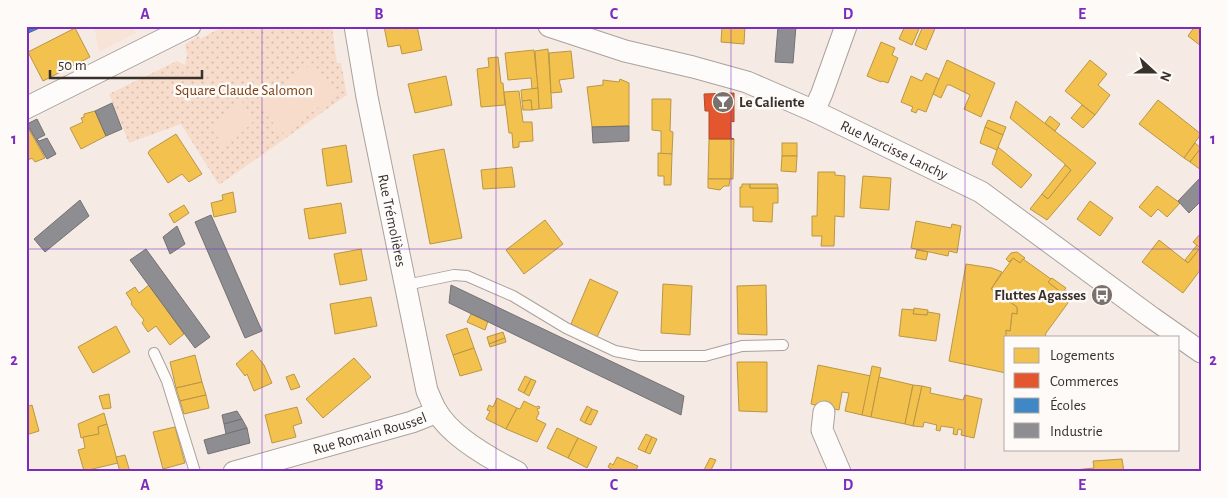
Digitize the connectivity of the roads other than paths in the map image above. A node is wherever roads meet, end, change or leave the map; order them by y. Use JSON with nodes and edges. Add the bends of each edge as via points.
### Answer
{"nodes":[{"id":1,"x":190,"y":26,"type":"edge"},
{"id":2,"x":355,"y":26,"type":"edge"},
{"id":3,"x":549,"y":26,"type":"edge"},
{"id":4,"x":846,"y":26,"type":"edge"},
{"id":5,"x":26,"y":108,"type":"edge"},
{"id":6,"x":814,"y":111,"type":"junction"},
{"id":7,"x":406,"y":285,"type":"junction"},
{"id":8,"x":1178,"y":336,"type":"edge"},
{"id":9,"x":1180,"y":337,"type":"edge"},
{"id":10,"x":783,"y":345,"type":"dead end"},
{"id":11,"x":1201,"y":352,"type":"edge"},
{"id":12,"x":154,"y":353,"type":"dead end"},
{"id":13,"x":437,"y":412,"type":"junction"},
{"id":14,"x":824,"y":412,"type":"dead end"},
{"id":15,"x":195,"y":472,"type":"edge"},
{"id":16,"x":234,"y":472,"type":"edge"},
{"id":17,"x":517,"y":472,"type":"edge"},
{"id":18,"x":840,"y":472,"type":"edge"}],
"edges":[{"from":1,"to":5,"type":"street"},
{"from":2,"to":7,"type":"street","name":"Rue Trémolières"},
{"from":3,"to":6,"type":"street","name":"Rue Narcisse Lanchy","via":[[625,51],[747,82]]},
{"from":4,"to":6,"type":"street"},
{"from":6,"to":8,"type":"street","name":"Rue Narcisse Lanchy","via":[[981,192]]},
{"from":7,"to":10,"type":"lane","via":[[454,275],[467,276],[513,296],[607,348],[640,356],[705,356],[742,346]]},
{"from":7,"to":13,"type":"street","name":"Rue Trémolières","via":[[427,391]]},
{"from":9,"to":11,"type":"street","name":"Rue Narcisse Lanchy"},
{"from":12,"to":15,"type":"lane","via":[[167,381]]},
{"from":13,"to":16,"type":"street","name":"Rue Romain Roussel","via":[[412,422]]},
{"from":13,"to":17,"type":"street","name":"Rue Romain Roussel","via":[[475,447]]},
{"from":14,"to":18,"type":"street","via":[[822,430]]}]}
